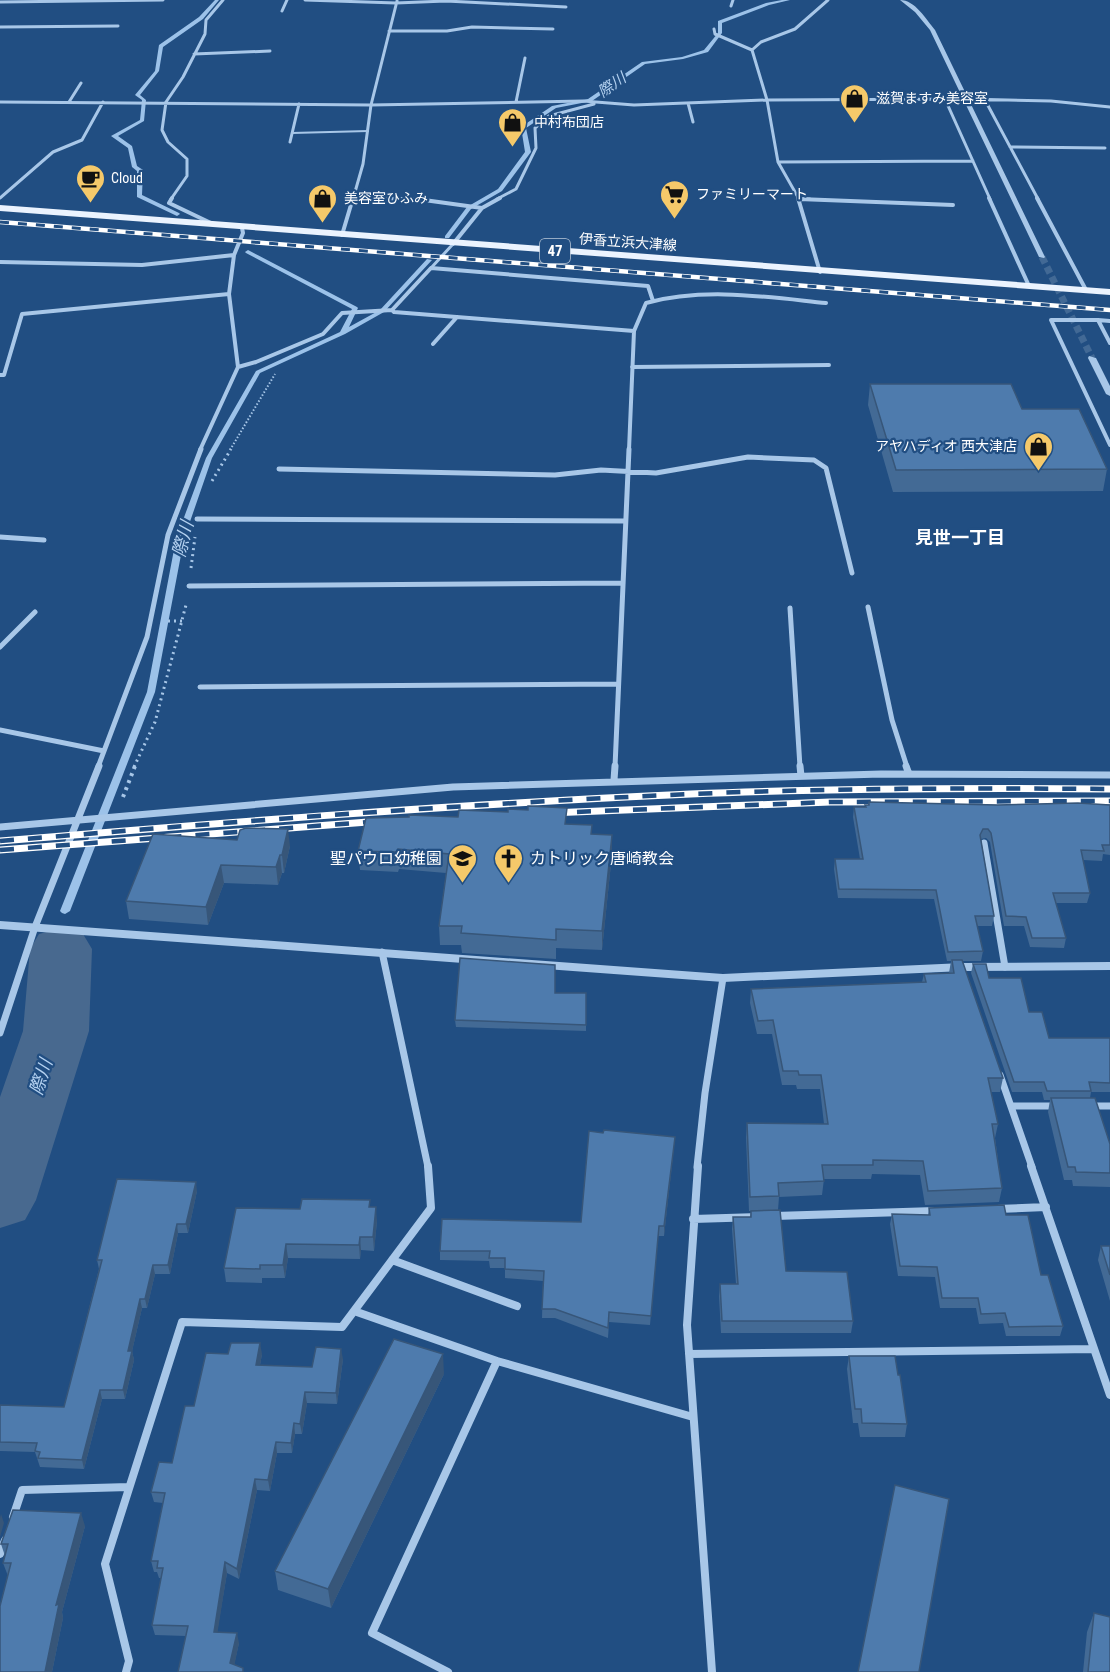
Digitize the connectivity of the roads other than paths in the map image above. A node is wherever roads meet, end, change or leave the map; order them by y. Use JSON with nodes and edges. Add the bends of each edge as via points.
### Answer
{"nodes":[{"id":1,"x":163,"y":0,"type":"edge"},
{"id":2,"x":223,"y":0,"type":"edge"},
{"id":3,"x":287,"y":0,"type":"edge"},
{"id":4,"x":305,"y":0,"type":"edge"},
{"id":5,"x":733,"y":0,"type":"edge"},
{"id":6,"x":828,"y":0,"type":"edge"},
{"id":7,"x":902,"y":0,"type":"edge"},
{"id":8,"x":396,"y":1,"type":"edge"},
{"id":9,"x":0,"y":2,"type":"edge"},
{"id":10,"x":731,"y":6,"type":"dead end"},
{"id":11,"x":566,"y":7,"type":"dead end"},
{"id":12,"x":282,"y":11,"type":"dead end"},
{"id":13,"x":118,"y":26,"type":"dead end"},
{"id":14,"x":0,"y":27,"type":"edge"},
{"id":15,"x":714,"y":28,"type":"dead end"},
{"id":16,"x":553,"y":29,"type":"dead end"},
{"id":17,"x":389,"y":31,"type":"junction"},
{"id":18,"x":752,"y":50,"type":"junction"},
{"id":19,"x":270,"y":51,"type":"dead end"},
{"id":20,"x":194,"y":54,"type":"junction"},
{"id":21,"x":525,"y":58,"type":"dead end"},
{"id":22,"x":81,"y":83,"type":"dead end"},
{"id":23,"x":945,"y":99,"type":"junction"},
{"id":24,"x":966,"y":99,"type":"junction"},
{"id":25,"x":767,"y":100,"type":"junction"},
{"id":26,"x":985,"y":100,"type":"junction"},
{"id":27,"x":0,"y":102,"type":"edge"},
{"id":28,"x":69,"y":102,"type":"junction"},
{"id":29,"x":103,"y":102,"type":"junction"},
{"id":30,"x":165,"y":102,"type":"junction"},
{"id":31,"x":516,"y":102,"type":"junction"},
{"id":32,"x":600,"y":102,"type":"junction"},
{"id":33,"x":688,"y":103,"type":"junction"},
{"id":34,"x":299,"y":104,"type":"junction"},
{"id":35,"x":371,"y":105,"type":"junction"},
{"id":36,"x":1109,"y":108,"type":"edge"},
{"id":37,"x":693,"y":122,"type":"dead end"},
{"id":38,"x":368,"y":131,"type":"junction"},
{"id":39,"x":292,"y":133,"type":"junction"},
{"id":40,"x":290,"y":142,"type":"dead end"},
{"id":41,"x":1010,"y":147,"type":"junction"},
{"id":42,"x":1105,"y":148,"type":"dead end"},
{"id":43,"x":973,"y":161,"type":"junction"},
{"id":44,"x":778,"y":162,"type":"junction"},
{"id":45,"x":354,"y":197,"type":"junction"},
{"id":46,"x":0,"y":198,"type":"edge"},
{"id":47,"x":799,"y":199,"type":"junction"},
{"id":48,"x":953,"y":205,"type":"dead end"},
{"id":49,"x":0,"y":208,"type":"edge"},
{"id":50,"x":481,"y":208,"type":"junction"},
{"id":51,"x":214,"y":225,"type":"junction"},
{"id":52,"x":242,"y":228,"type":"junction"},
{"id":53,"x":342,"y":235,"type":"junction"},
{"id":54,"x":453,"y":244,"type":"junction"},
{"id":55,"x":234,"y":255,"type":"junction"},
{"id":56,"x":1042,"y":257,"type":"tunnel mouth"},
{"id":57,"x":0,"y":262,"type":"edge"},
{"id":58,"x":431,"y":268,"type":"junction"},
{"id":59,"x":820,"y":272,"type":"junction"},
{"id":60,"x":1029,"y":286,"type":"junction"},
{"id":61,"x":1086,"y":290,"type":"junction"},
{"id":62,"x":1110,"y":292,"type":"edge"},
{"id":63,"x":229,"y":294,"type":"junction"},
{"id":64,"x":653,"y":301,"type":"junction"},
{"id":65,"x":826,"y":303,"type":"dead end"},
{"id":66,"x":392,"y":310,"type":"junction"},
{"id":67,"x":457,"y":317,"type":"junction"},
{"id":68,"x":1098,"y":320,"type":"junction"},
{"id":69,"x":1110,"y":321,"type":"edge"},
{"id":70,"x":634,"y":331,"type":"junction"},
{"id":71,"x":433,"y":344,"type":"dead end"},
{"id":72,"x":1110,"y":344,"type":"edge"},
{"id":73,"x":1092,"y":358,"type":"tunnel mouth"},
{"id":74,"x":829,"y":365,"type":"dead end"},
{"id":75,"x":238,"y":367,"type":"junction"},
{"id":76,"x":632,"y":367,"type":"junction"},
{"id":77,"x":0,"y":375,"type":"edge"},
{"id":78,"x":1110,"y":394,"type":"edge"},
{"id":79,"x":1110,"y":445,"type":"edge"},
{"id":80,"x":279,"y":470,"type":"dead end"},
{"id":81,"x":627,"y":470,"type":"junction"},
{"id":82,"x":197,"y":519,"type":"dead end"},
{"id":83,"x":625,"y":521,"type":"junction"},
{"id":84,"x":0,"y":537,"type":"edge"},
{"id":85,"x":44,"y":540,"type":"dead end"},
{"id":86,"x":852,"y":573,"type":"dead end"},
{"id":87,"x":622,"y":583,"type":"junction"},
{"id":88,"x":189,"y":586,"type":"dead end"},
{"id":89,"x":868,"y":607,"type":"dead end"},
{"id":90,"x":790,"y":608,"type":"dead end"},
{"id":91,"x":35,"y":612,"type":"dead end"},
{"id":92,"x":0,"y":647,"type":"edge"},
{"id":93,"x":618,"y":684,"type":"junction"},
{"id":94,"x":200,"y":687,"type":"dead end"},
{"id":95,"x":0,"y":730,"type":"edge"},
{"id":96,"x":104,"y":751,"type":"junction"},
{"id":97,"x":909,"y":774,"type":"junction"},
{"id":98,"x":1110,"y":775,"type":"edge"},
{"id":99,"x":801,"y":776,"type":"junction"},
{"id":100,"x":614,"y":780,"type":"junction"},
{"id":101,"x":79,"y":819,"type":"junction"},
{"id":102,"x":0,"y":827,"type":"edge"},
{"id":103,"x":984,"y":843,"type":"edge"},
{"id":104,"x":0,"y":925,"type":"edge"},
{"id":105,"x":34,"y":927,"type":"junction"},
{"id":106,"x":382,"y":952,"type":"junction"},
{"id":107,"x":1110,"y":966,"type":"edge"},
{"id":108,"x":1005,"y":967,"type":"junction"},
{"id":109,"x":723,"y":978,"type":"junction"},
{"id":110,"x":0,"y":1033,"type":"edge"},
{"id":111,"x":996,"y":1063,"type":"edge"},
{"id":112,"x":1011,"y":1106,"type":"junction"},
{"id":113,"x":1066,"y":1106,"type":"edge"},
{"id":114,"x":1088,"y":1106,"type":"edge"},
{"id":115,"x":1110,"y":1106,"type":"edge"},
{"id":116,"x":1046,"y":1207,"type":"junction"},
{"id":117,"x":987,"y":1209,"type":"edge"},
{"id":118,"x":940,"y":1210,"type":"edge"},
{"id":119,"x":693,"y":1219,"type":"junction"},
{"id":120,"x":392,"y":1260,"type":"junction"},
{"id":121,"x":517,"y":1306,"type":"dead end"},
{"id":122,"x":354,"y":1311,"type":"junction"},
{"id":123,"x":1094,"y":1349,"type":"junction"},
{"id":124,"x":689,"y":1354,"type":"junction"},
{"id":125,"x":497,"y":1361,"type":"junction"},
{"id":126,"x":1110,"y":1395,"type":"edge"},
{"id":127,"x":693,"y":1417,"type":"junction"},
{"id":128,"x":129,"y":1487,"type":"junction"},
{"id":129,"x":11,"y":1522,"type":"edge"},
{"id":130,"x":7,"y":1533,"type":"edge"},
{"id":131,"x":0,"y":1554,"type":"edge"},
{"id":132,"x":126,"y":1672,"type":"edge"},
{"id":133,"x":448,"y":1672,"type":"edge"},
{"id":134,"x":712,"y":1672,"type":"edge"}],
"edges":[{"from":1,"to":9,"type":"street"},
{"from":2,"to":20,"type":"street","via":[[206,20],[205,34]]},
{"from":3,"to":12,"type":"street"},
{"from":4,"to":8,"type":"street"},
{"from":5,"to":10,"type":"street"},
{"from":6,"to":18,"type":"street","via":[[795,29],[761,42]]},
{"from":7,"to":24,"type":"street","via":[[932,30]]},
{"from":8,"to":11,"type":"street"},
{"from":8,"to":17,"type":"street"},
{"from":13,"to":14,"type":"street"},
{"from":15,"to":18,"type":"street","via":[[715,34]]},
{"from":16,"to":17,"type":"street"},
{"from":17,"to":35,"type":"street"},
{"from":18,"to":25,"type":"street"},
{"from":19,"to":20,"type":"street"},
{"from":20,"to":30,"type":"street"},
{"from":21,"to":31,"type":"street"},
{"from":22,"to":28,"type":"street"},
{"from":23,"to":24,"type":"street"},
{"from":23,"to":25,"type":"street"},
{"from":23,"to":43,"type":"street"},
{"from":24,"to":26,"type":"street"},
{"from":24,"to":56,"type":"street"},
{"from":25,"to":33,"type":"street"},
{"from":25,"to":44,"type":"street"},
{"from":26,"to":36,"type":"street","via":[[1051,101]]},
{"from":26,"to":41,"type":"street"},
{"from":27,"to":28,"type":"street"},
{"from":28,"to":29,"type":"street"},
{"from":29,"to":30,"type":"street"},
{"from":29,"to":46,"type":"street","via":[[82,140],[53,152]]},
{"from":30,"to":34,"type":"street"},
{"from":30,"to":51,"type":"street","via":[[162,130],[168,142],[187,159],[187,176],[169,203]]},
{"from":31,"to":32,"type":"street"},
{"from":31,"to":35,"type":"street"},
{"from":32,"to":33,"type":"street"},
{"from":32,"to":50,"type":"street","via":[[549,116],[535,128],[536,147],[516,189]]},
{"from":33,"to":37,"type":"street"},
{"from":34,"to":35,"type":"street"},
{"from":34,"to":39,"type":"street"},
{"from":35,"to":38,"type":"street"},
{"from":38,"to":39,"type":"lane"},
{"from":38,"to":45,"type":"street"},
{"from":39,"to":40,"type":"street"},
{"from":41,"to":42,"type":"street"},
{"from":41,"to":61,"type":"street"},
{"from":43,"to":44,"type":"street"},
{"from":43,"to":60,"type":"street"},
{"from":44,"to":47,"type":"street"},
{"from":45,"to":50,"type":"street","via":[[424,200]]},
{"from":45,"to":53,"type":"street"},
{"from":47,"to":48,"type":"street"},
{"from":47,"to":59,"type":"street"},
{"from":49,"to":51,"type":"main road","name":"伊香立浜大津線","number":"47"},
{"from":50,"to":54,"type":"street"},
{"from":51,"to":52,"type":"main road","name":"伊香立浜大津線","number":"47"},
{"from":52,"to":53,"type":"main road","name":"伊香立浜大津線","number":"47"},
{"from":52,"to":55,"type":"street"},
{"from":53,"to":54,"type":"main road","name":"伊香立浜大津線","number":"47"},
{"from":54,"to":58,"type":"lane"},
{"from":54,"to":59,"type":"main road","name":"伊香立浜大津線","number":"47"},
{"from":55,"to":57,"type":"street","via":[[142,265]]},
{"from":55,"to":63,"type":"street"},
{"from":58,"to":64,"type":"street","via":[[648,286]]},
{"from":58,"to":66,"type":"street"},
{"from":59,"to":60,"type":"main road","name":"伊香立浜大津線","number":"47"},
{"from":60,"to":61,"type":"main road","name":"伊香立浜大津線","number":"47"},
{"from":61,"to":62,"type":"main road","name":"伊香立浜大津線","number":"47"},
{"from":63,"to":75,"type":"street"},
{"from":63,"to":77,"type":"street","via":[[22,314],[4,375]]},
{"from":64,"to":65,"type":"street","via":[[734,294]]},
{"from":64,"to":70,"type":"street","via":[[646,303]]},
{"from":66,"to":67,"type":"street"},
{"from":66,"to":75,"type":"street","via":[[342,313],[323,334]]},
{"from":67,"to":70,"type":"street"},
{"from":67,"to":71,"type":"street"},
{"from":68,"to":69,"type":"street"},
{"from":68,"to":72,"type":"street"},
{"from":68,"to":79,"type":"street","via":[[1051,320]]},
{"from":70,"to":76,"type":"street"},
{"from":73,"to":78,"type":"street"},
{"from":74,"to":76,"type":"street"},
{"from":75,"to":96,"type":"street","via":[[205,438],[168,535],[147,638]]},
{"from":76,"to":81,"type":"street"},
{"from":80,"to":81,"type":"street","via":[[555,475]]},
{"from":81,"to":83,"type":"street"},
{"from":81,"to":86,"type":"street","via":[[656,473],[748,457],[814,460],[826,468]]},
{"from":82,"to":83,"type":"street"},
{"from":83,"to":87,"type":"street"},
{"from":84,"to":85,"type":"street"},
{"from":87,"to":88,"type":"street"},
{"from":87,"to":93,"type":"street"},
{"from":89,"to":97,"type":"street","via":[[892,720]]},
{"from":90,"to":99,"type":"street"},
{"from":91,"to":92,"type":"street"},
{"from":93,"to":94,"type":"street"},
{"from":93,"to":100,"type":"street"},
{"from":95,"to":96,"type":"street"},
{"from":96,"to":101,"type":"street"},
{"from":97,"to":98,"type":"street"},
{"from":97,"to":99,"type":"street"},
{"from":99,"to":100,"type":"street"},
{"from":100,"to":101,"type":"street","via":[[453,787]]},
{"from":101,"to":102,"type":"street"},
{"from":101,"to":105,"type":"street"},
{"from":103,"to":108,"type":"street"},
{"from":104,"to":105,"type":"street"},
{"from":105,"to":106,"type":"street"},
{"from":105,"to":110,"type":"street"},
{"from":106,"to":109,"type":"street"},
{"from":106,"to":120,"type":"street","via":[[429,1170],[431,1208]]},
{"from":107,"to":108,"type":"street"},
{"from":108,"to":109,"type":"street","via":[[965,972]]},
{"from":109,"to":119,"type":"street","via":[[704,1104]]},
{"from":111,"to":112,"type":"street"},
{"from":112,"to":113,"type":"street"},
{"from":112,"to":116,"type":"street"},
{"from":114,"to":115,"type":"street"},
{"from":116,"to":117,"type":"street"},
{"from":116,"to":123,"type":"street"},
{"from":118,"to":119,"type":"street"},
{"from":119,"to":124,"type":"street"},
{"from":120,"to":121,"type":"street"},
{"from":120,"to":122,"type":"street"},
{"from":122,"to":125,"type":"street"},
{"from":122,"to":128,"type":"street","via":[[342,1327],[182,1322]]},
{"from":123,"to":124,"type":"street"},
{"from":123,"to":126,"type":"street"},
{"from":124,"to":127,"type":"street"},
{"from":125,"to":127,"type":"street"},
{"from":125,"to":133,"type":"street","via":[[372,1633]]},
{"from":127,"to":134,"type":"street"},
{"from":128,"to":129,"type":"street","via":[[22,1490]]},
{"from":128,"to":132,"type":"street","via":[[105,1564],[129,1661]]},
{"from":130,"to":131,"type":"street"}]}
